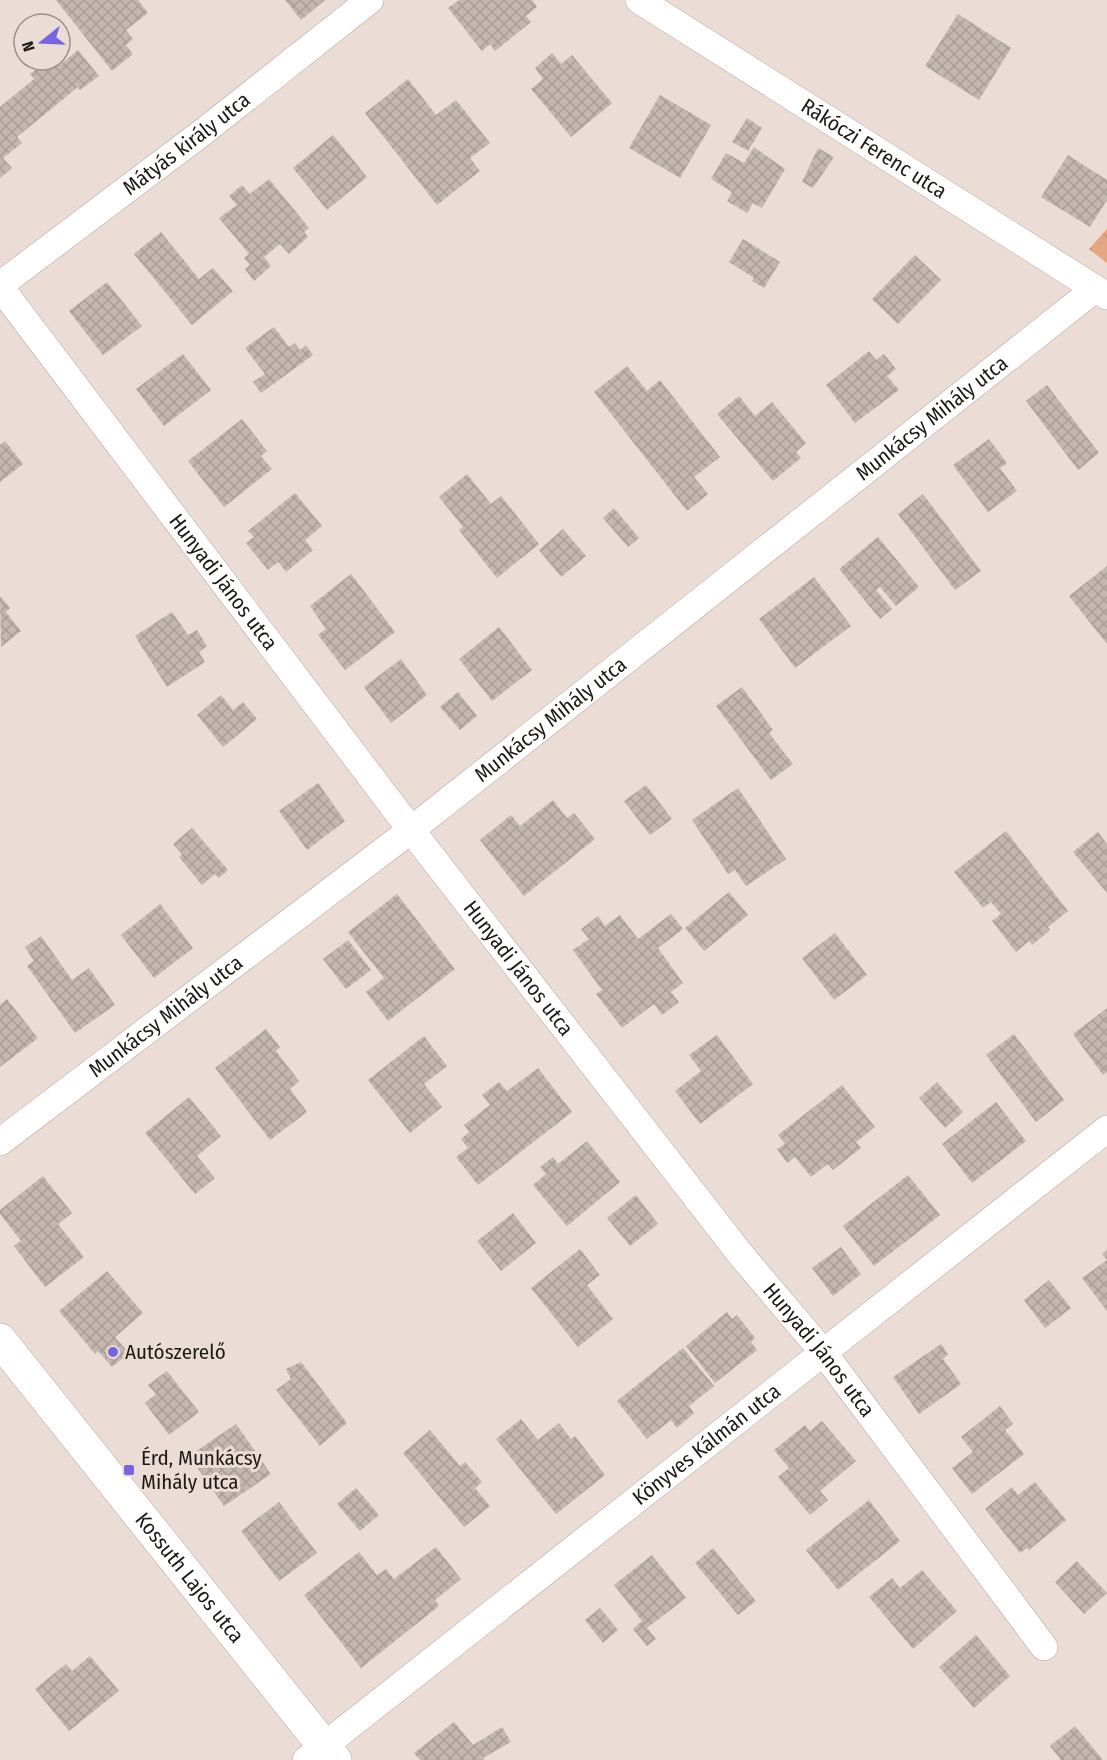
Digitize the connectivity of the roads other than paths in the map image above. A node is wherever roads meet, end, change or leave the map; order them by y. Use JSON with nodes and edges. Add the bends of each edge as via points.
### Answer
{"nodes":[{"id":1,"x":370,"y":0,"type":"edge"},
{"id":2,"x":639,"y":0,"type":"edge"},
{"id":3,"x":0,"y":286,"type":"edge"},
{"id":4,"x":1101,"y":293,"type":"edge"},
{"id":5,"x":411,"y":830,"type":"junction"},
{"id":6,"x":1107,"y":1129,"type":"edge"},
{"id":7,"x":0,"y":1142,"type":"edge"},
{"id":8,"x":0,"y":1340,"type":"edge"},
{"id":9,"x":823,"y":1352,"type":"junction"},
{"id":10,"x":1044,"y":1647,"type":"dead end"},
{"id":11,"x":321,"y":1755,"type":"edge"}],
"edges":[{"from":1,"to":3,"type":"street","name":"Mátyás király utca"},
{"from":2,"to":4,"type":"street","name":"Rákóczi Ferenc utca"},
{"from":3,"to":5,"type":"street","name":"Hunyadi János utca"},
{"from":4,"to":5,"type":"street","name":"Munkácsy Mihály utca"},
{"from":5,"to":7,"type":"street","name":"Munkácsy Mihály utca"},
{"from":5,"to":9,"type":"street","name":"Hunyadi János utca","via":[[741,1255]]},
{"from":6,"to":9,"type":"street","name":"Könyves Kálmán utca"},
{"from":8,"to":11,"type":"street","name":"Kossuth Lajos utca"},
{"from":9,"to":10,"type":"street","name":"Hunyadi János utca"},
{"from":9,"to":11,"type":"street","name":"Könyves Kálmán utca"}]}
